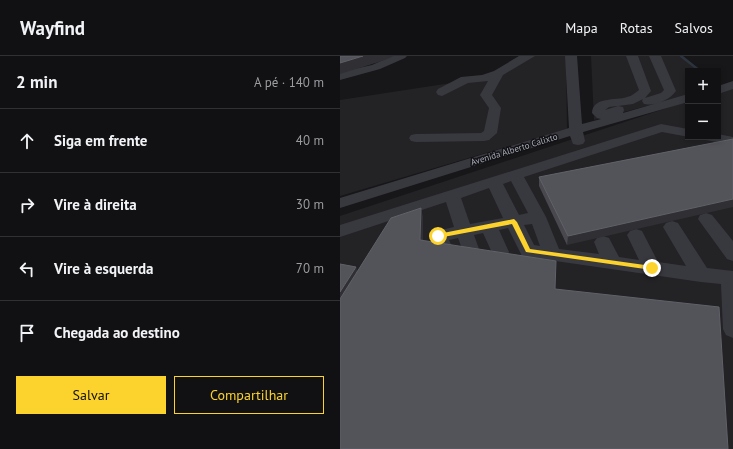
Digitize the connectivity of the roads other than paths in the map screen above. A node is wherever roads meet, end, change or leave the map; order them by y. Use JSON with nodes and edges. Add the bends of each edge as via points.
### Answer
{"nodes":[{"id":1,"x":401,"y":56,"type":"edge"},
{"id":2,"x":529,"y":56,"type":"edge"},
{"id":3,"x":571,"y":56,"type":"edge"},
{"id":4,"x":632,"y":56,"type":"edge"},
{"id":5,"x":655,"y":56,"type":"edge"},
{"id":6,"x":498,"y":73,"type":"junction"},
{"id":7,"x":340,"y":76,"type":"edge"},
{"id":8,"x":733,"y":85,"type":"edge"},
{"id":9,"x":721,"y":89,"type":"edge"},
{"id":10,"x":442,"y":92,"type":"dead end"},
{"id":11,"x":685,"y":99,"type":"edge"},
{"id":12,"x":576,"y":130,"type":"junction"},
{"id":13,"x":685,"y":132,"type":"edge"},
{"id":14,"x":416,"y":138,"type":"dead end"},
{"id":15,"x":721,"y":139,"type":"edge"},
{"id":16,"x":733,"y":141,"type":"edge"},
{"id":17,"x":582,"y":153,"type":"junction"},
{"id":18,"x":515,"y":175,"type":"junction"},
{"id":19,"x":494,"y":182,"type":"junction"},
{"id":20,"x":340,"y":188,"type":"edge"},
{"id":21,"x":452,"y":195,"type":"junction"},
{"id":22,"x":359,"y":196,"type":"junction"},
{"id":23,"x":340,"y":203,"type":"edge"},
{"id":24,"x":538,"y":217,"type":"junction"},
{"id":25,"x":706,"y":219,"type":"dead end"},
{"id":26,"x":514,"y":222,"type":"junction"},
{"id":27,"x":488,"y":226,"type":"junction"},
{"id":28,"x":672,"y":227,"type":"dead end"},
{"id":29,"x":340,"y":231,"type":"edge"},
{"id":30,"x":463,"y":231,"type":"junction"},
{"id":31,"x":636,"y":235,"type":"dead end"},
{"id":32,"x":603,"y":242,"type":"dead end"},
{"id":33,"x":444,"y":249,"type":"edge"},
{"id":34,"x":470,"y":249,"type":"edge"},
{"id":35,"x":500,"y":252,"type":"edge"},
{"id":36,"x":552,"y":253,"type":"junction"},
{"id":37,"x":733,"y":254,"type":"edge"},
{"id":38,"x":612,"y":262,"type":"junction"},
{"id":39,"x":652,"y":268,"type":"junction"},
{"id":40,"x":700,"y":275,"type":"junction"},
{"id":41,"x":731,"y":280,"type":"edge"},
{"id":42,"x":733,"y":329,"type":"edge"}],
"edges":[{"from":1,"to":7,"type":"street"},
{"from":2,"to":6,"type":"street"},
{"from":3,"to":12,"type":"street"},
{"from":4,"to":5,"type":"street","via":[[645,91],[639,98],[599,107],[599,113],[602,115],[665,96],[670,91]]},
{"from":6,"to":10,"type":"street","via":[[465,80]]},
{"from":6,"to":14,"type":"street","via":[[486,95],[495,108],[490,133],[484,137]]},
{"from":8,"to":9,"type":"street"},
{"from":11,"to":12,"type":"street","name":"Avenida Alberto Calixto"},
{"from":12,"to":17,"type":"street"},
{"from":12,"to":22,"type":"street","name":"Avenida Alberto Calixto"},
{"from":13,"to":17,"type":"street","via":[[661,128]]},
{"from":15,"to":16,"type":"street"},
{"from":17,"to":18,"type":"street"},
{"from":18,"to":19,"type":"street"},
{"from":18,"to":24,"type":"street"},
{"from":19,"to":21,"type":"street"},
{"from":19,"to":26,"type":"street"},
{"from":20,"to":22,"type":"street"},
{"from":21,"to":29,"type":"street"},
{"from":21,"to":30,"type":"street"},
{"from":22,"to":23,"type":"street","name":"Avenida Alberto Calixto"},
{"from":24,"to":26,"type":"street"},
{"from":24,"to":36,"type":"street"},
{"from":25,"to":37,"type":"street"},
{"from":26,"to":27,"type":"street"},
{"from":26,"to":36,"type":"street","via":[[528,251]]},
{"from":27,"to":30,"type":"street"},
{"from":27,"to":35,"type":"street"},
{"from":28,"to":40,"type":"street"},
{"from":30,"to":33,"type":"street","via":[[438,236]]},
{"from":30,"to":34,"type":"street"},
{"from":31,"to":39,"type":"street"},
{"from":32,"to":38,"type":"street"},
{"from":36,"to":38,"type":"street"},
{"from":38,"to":39,"type":"street"},
{"from":39,"to":40,"type":"street"},
{"from":40,"to":41,"type":"street"},
{"from":41,"to":42,"type":"street"}]}
